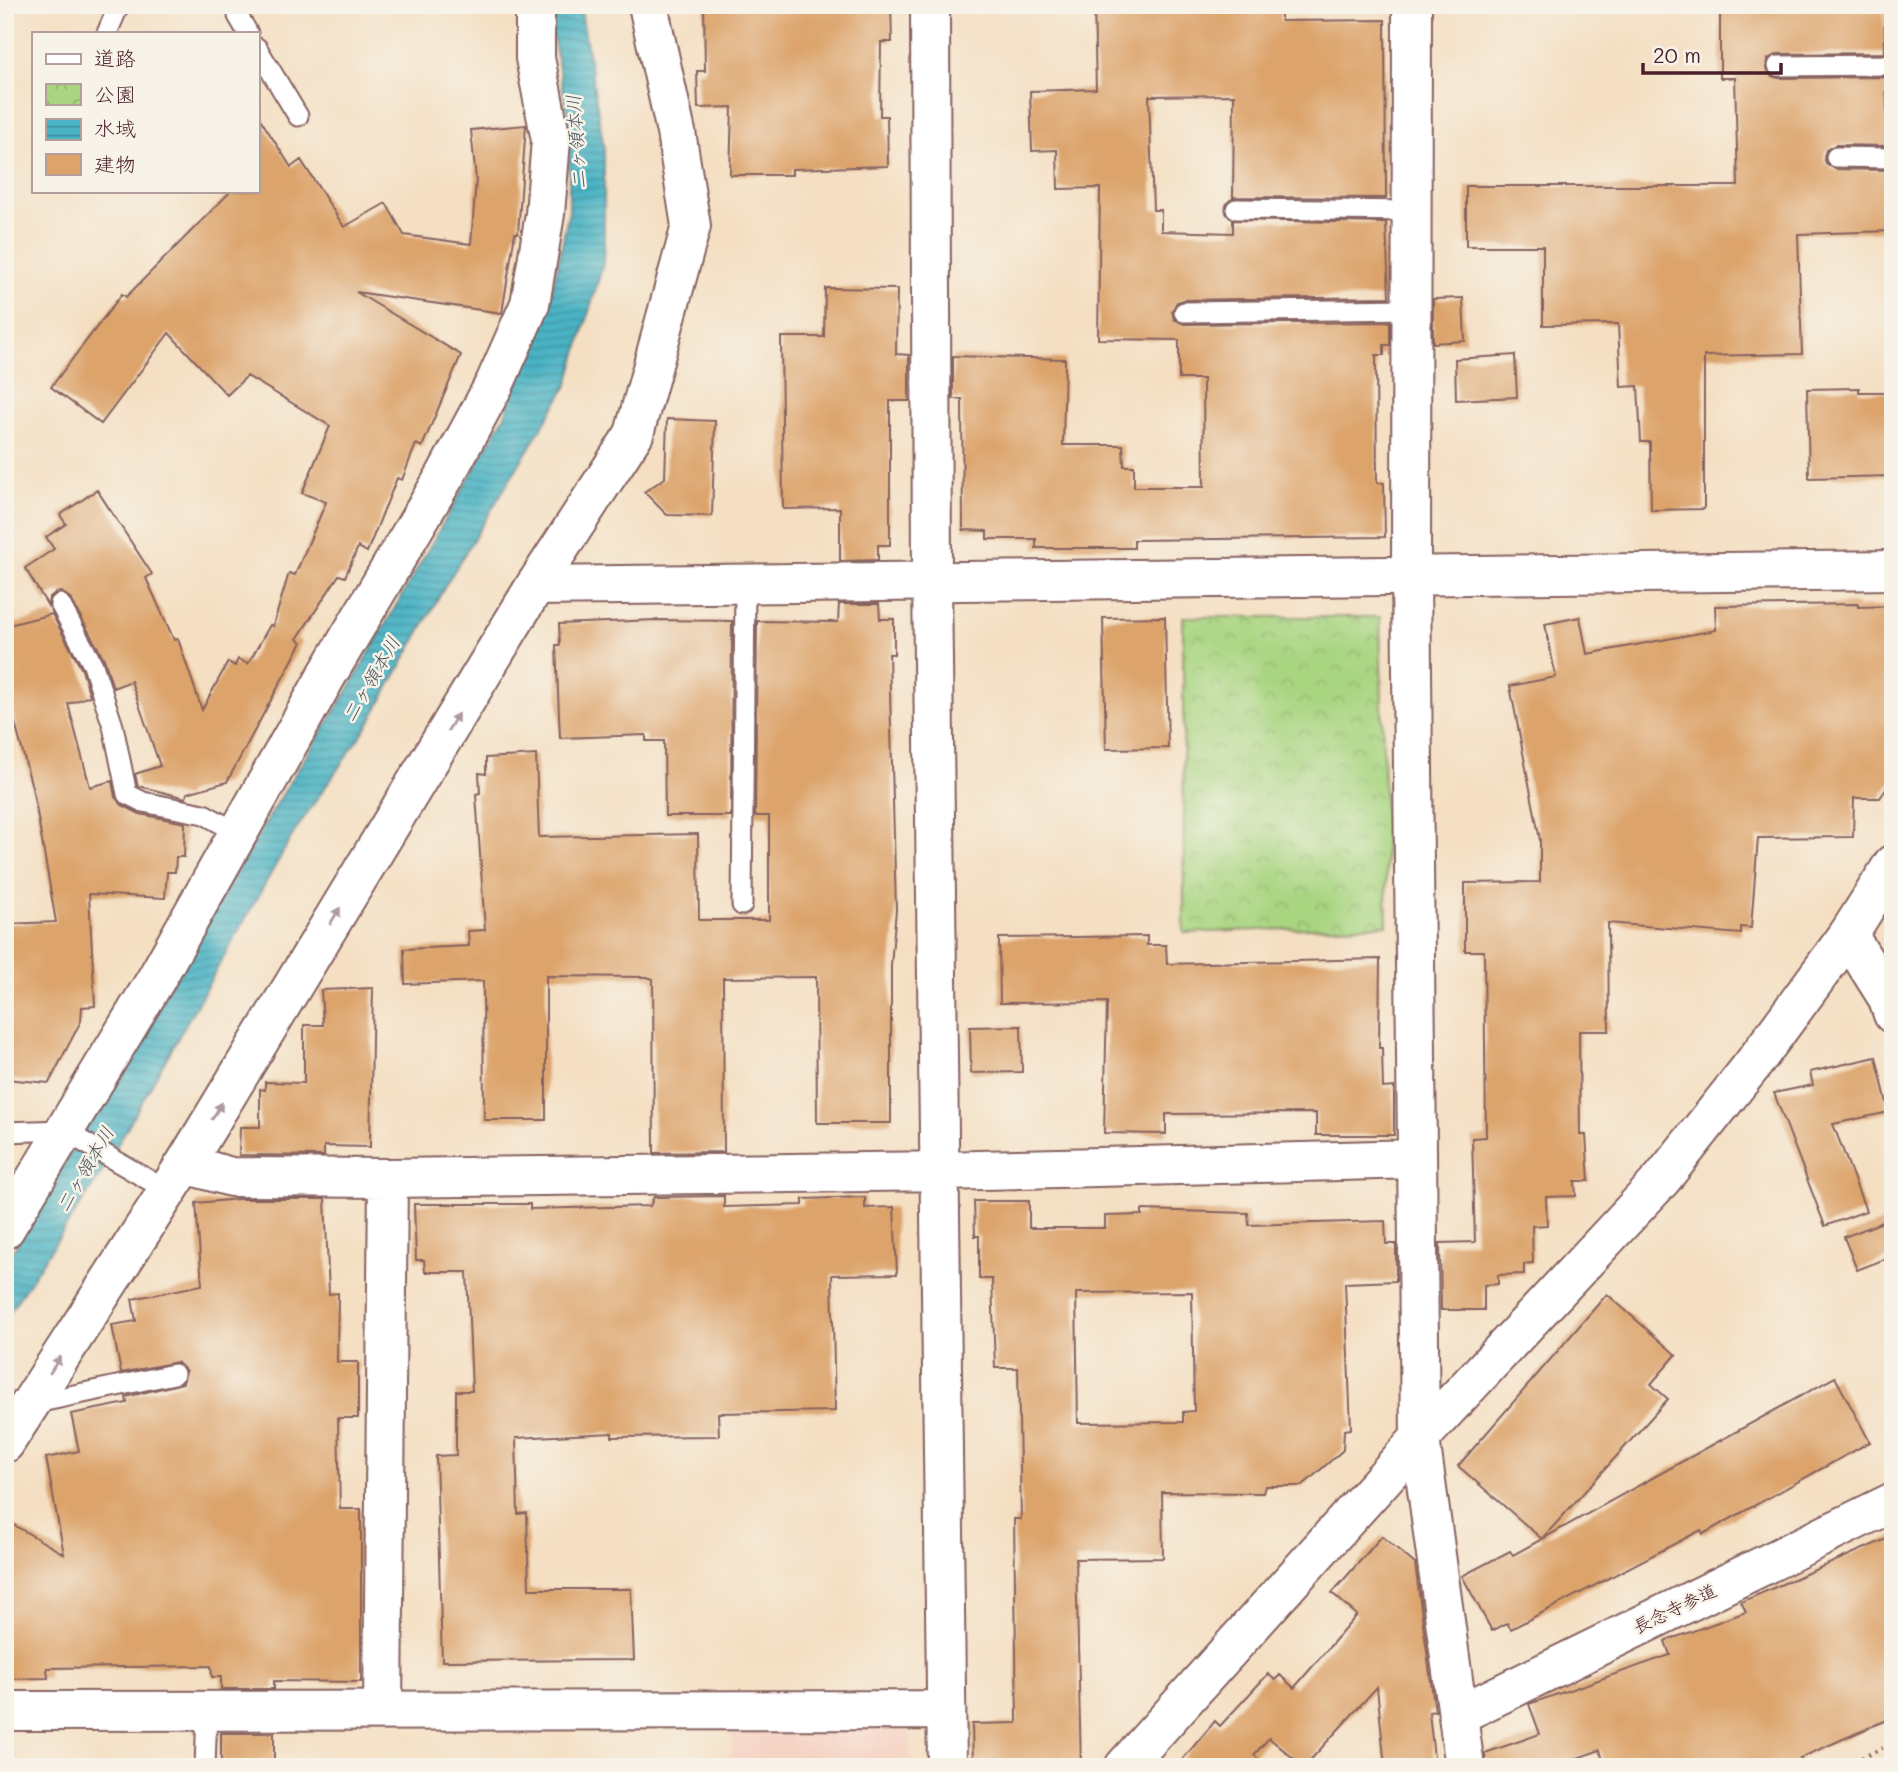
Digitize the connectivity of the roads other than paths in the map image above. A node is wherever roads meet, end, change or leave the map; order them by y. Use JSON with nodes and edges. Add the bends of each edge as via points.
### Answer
{"nodes":[{"id":1,"x":118,"y":5,"type":"edge"},
{"id":2,"x":238,"y":5,"type":"edge"},
{"id":3,"x":535,"y":5,"type":"edge"},
{"id":4,"x":648,"y":5,"type":"edge"},
{"id":5,"x":930,"y":5,"type":"edge"},
{"id":6,"x":1412,"y":5,"type":"edge"},
{"id":7,"x":107,"y":32,"type":"edge"},
{"id":8,"x":247,"y":32,"type":"edge"},
{"id":9,"x":259,"y":51,"type":"edge"},
{"id":10,"x":1893,"y":65,"type":"edge"},
{"id":11,"x":1778,"y":66,"type":"dead end"},
{"id":12,"x":298,"y":116,"type":"dead end"},
{"id":13,"x":1836,"y":157,"type":"dead end"},
{"id":14,"x":1893,"y":158,"type":"edge"},
{"id":15,"x":1236,"y":209,"type":"dead end"},
{"id":16,"x":1412,"y":211,"type":"junction"},
{"id":17,"x":1410,"y":309,"type":"junction"},
{"id":18,"x":1184,"y":312,"type":"dead end"},
{"id":19,"x":1893,"y":570,"type":"edge"},
{"id":20,"x":1410,"y":575,"type":"junction"},
{"id":21,"x":932,"y":581,"type":"junction"},
{"id":22,"x":745,"y":584,"type":"junction"},
{"id":23,"x":535,"y":586,"type":"junction"},
{"id":24,"x":60,"y":604,"type":"dead end"},
{"id":25,"x":238,"y":833,"type":"junction"},
{"id":26,"x":1893,"y":864,"type":"edge"},
{"id":27,"x":742,"y":905,"type":"dead end"},
{"id":28,"x":1848,"y":935,"type":"junction"},
{"id":29,"x":1893,"y":1013,"type":"edge"},
{"id":30,"x":64,"y":1130,"type":"junction"},
{"id":31,"x":5,"y":1132,"type":"edge"},
{"id":32,"x":1417,"y":1159,"type":"junction"},
{"id":33,"x":942,"y":1171,"type":"junction"},
{"id":34,"x":175,"y":1177,"type":"junction"},
{"id":35,"x":388,"y":1178,"type":"junction"},
{"id":36,"x":5,"y":1229,"type":"edge"},
{"id":37,"x":174,"y":1374,"type":"dead end"},
{"id":38,"x":30,"y":1404,"type":"junction"},
{"id":39,"x":1420,"y":1438,"type":"junction"},
{"id":40,"x":5,"y":1443,"type":"edge"},
{"id":41,"x":1893,"y":1502,"type":"edge"},
{"id":42,"x":383,"y":1710,"type":"junction"},
{"id":43,"x":946,"y":1710,"type":"junction"},
{"id":44,"x":5,"y":1711,"type":"edge"},
{"id":45,"x":207,"y":1711,"type":"junction"},
{"id":46,"x":1458,"y":1715,"type":"junction"},
{"id":47,"x":205,"y":1767,"type":"edge"},
{"id":48,"x":947,"y":1767,"type":"edge"},
{"id":49,"x":1124,"y":1767,"type":"edge"},
{"id":50,"x":1465,"y":1767,"type":"edge"}],
"edges":[{"from":1,"to":7,"type":"lane"},
{"from":2,"to":8,"type":"lane","via":[[238,16]]},
{"from":3,"to":25,"type":"street","via":[[535,58],[551,140],[530,304],[445,477]]},
{"from":4,"to":23,"type":"street","via":[[691,226],[634,434]]},
{"from":5,"to":21,"type":"street"},
{"from":6,"to":16,"type":"street"},
{"from":9,"to":12,"type":"lane"},
{"from":10,"to":11,"type":"lane"},
{"from":13,"to":14,"type":"lane"},
{"from":15,"to":16,"type":"lane"},
{"from":16,"to":17,"type":"street"},
{"from":17,"to":18,"type":"lane"},
{"from":17,"to":20,"type":"street"},
{"from":19,"to":20,"type":"street"},
{"from":20,"to":21,"type":"street"},
{"from":20,"to":32,"type":"street"},
{"from":21,"to":22,"type":"street"},
{"from":21,"to":33,"type":"street"},
{"from":22,"to":23,"type":"street"},
{"from":22,"to":27,"type":"lane"},
{"from":34,"to":23,"type":"street","one_way":true},
{"from":24,"to":25,"type":"lane","via":[[93,665],[113,726],[127,794],[143,802],[204,814]]},
{"from":25,"to":30,"type":"street"},
{"from":26,"to":28,"type":"street"},
{"from":28,"to":29,"type":"street"},
{"from":28,"to":39,"type":"street","via":[[1662,1179]]},
{"from":30,"to":31,"type":"lane"},
{"from":30,"to":34,"type":"lane"},
{"from":30,"to":36,"type":"street"},
{"from":32,"to":33,"type":"street"},
{"from":32,"to":39,"type":"street"},
{"from":33,"to":35,"type":"street"},
{"from":33,"to":43,"type":"street"},
{"from":34,"to":35,"type":"street"},
{"from":38,"to":34,"type":"street","one_way":true},
{"from":35,"to":42,"type":"street"},
{"from":37,"to":38,"type":"lane"},
{"from":38,"to":40,"type":"street"},
{"from":39,"to":46,"type":"street"},
{"from":39,"to":49,"type":"street"},
{"from":41,"to":46,"type":"street","name":"長念寺参道"},
{"from":42,"to":43,"type":"street"},
{"from":42,"to":45,"type":"street"},
{"from":43,"to":48,"type":"street"},
{"from":44,"to":45,"type":"street"},
{"from":45,"to":47,"type":"lane"},
{"from":46,"to":50,"type":"street"}]}
